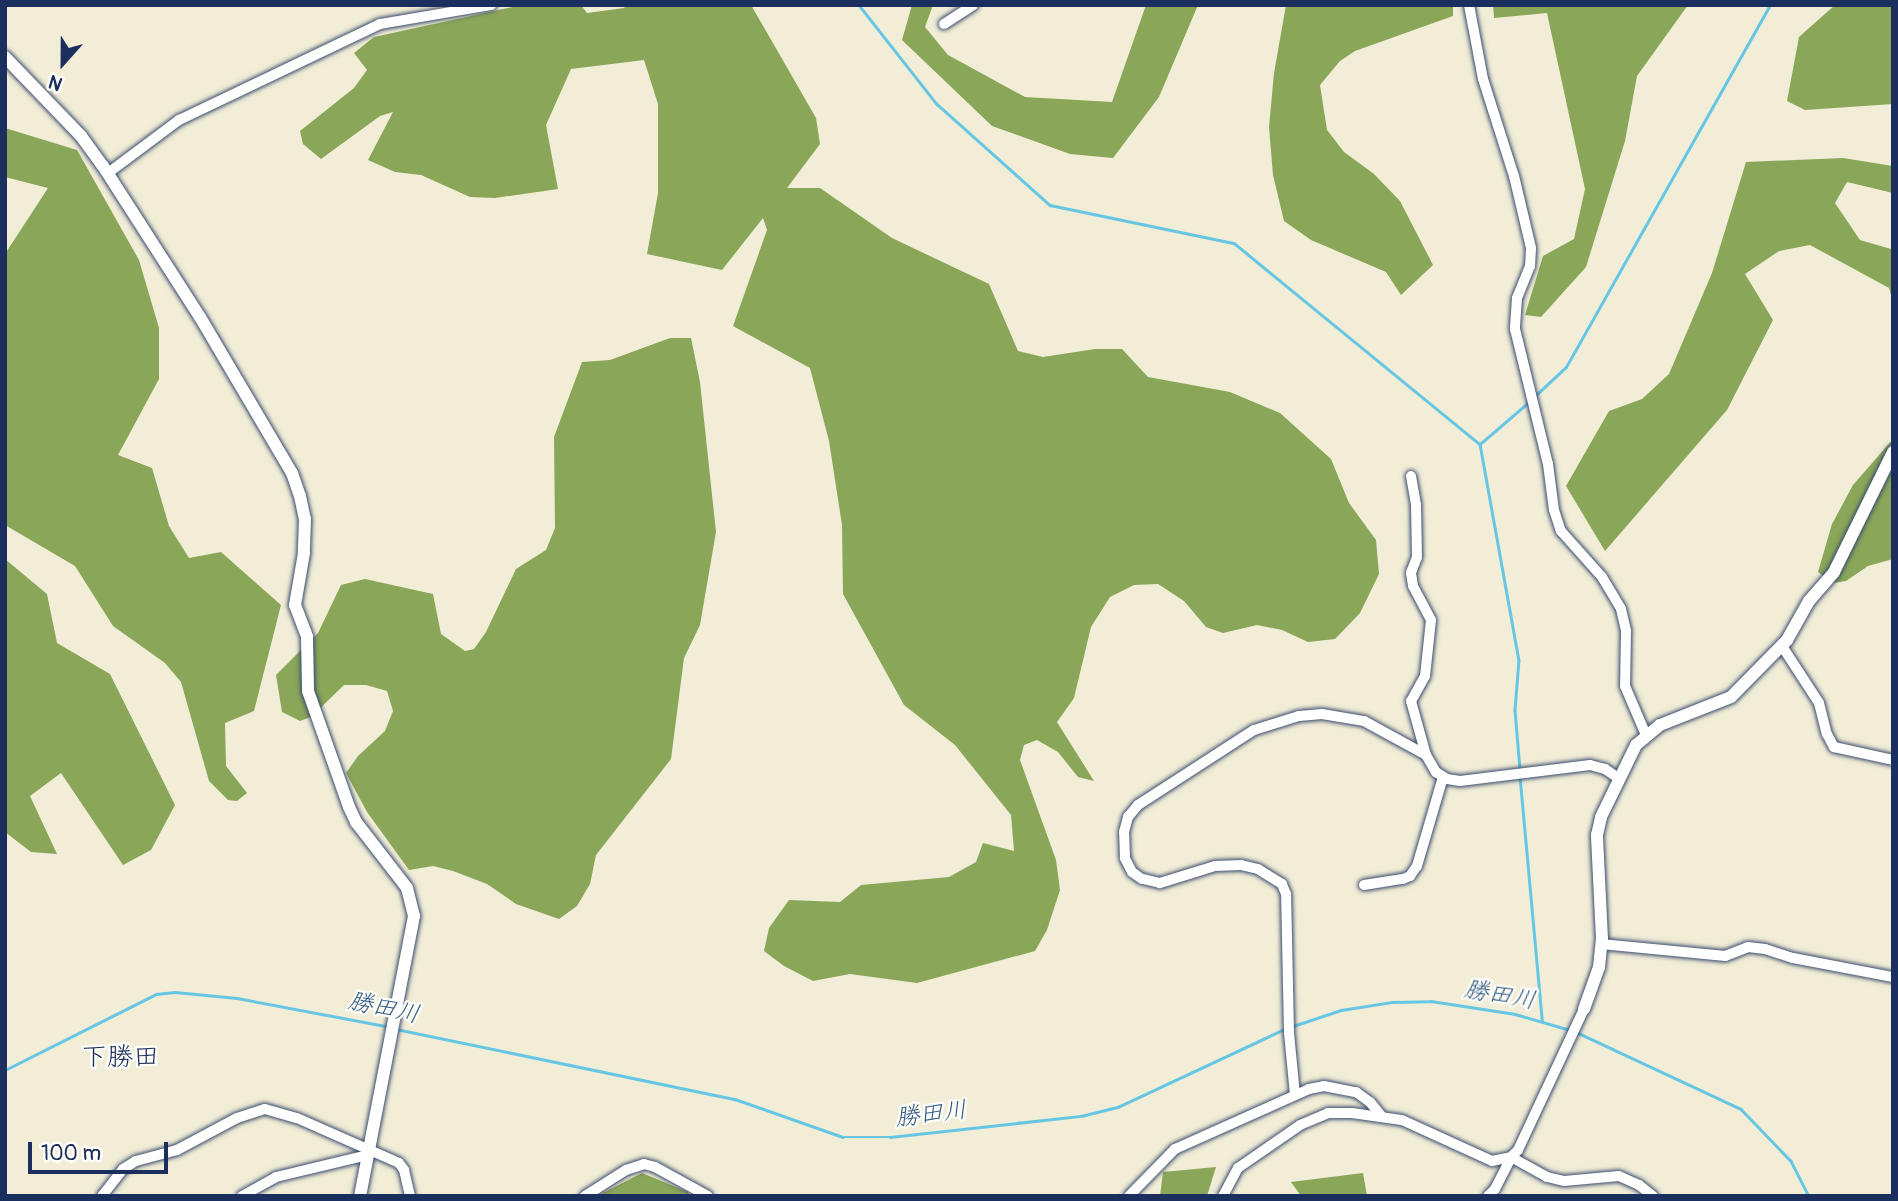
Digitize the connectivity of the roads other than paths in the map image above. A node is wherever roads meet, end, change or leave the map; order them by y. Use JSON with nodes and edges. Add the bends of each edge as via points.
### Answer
{"nodes":[{"id":1,"x":491,"y":5,"type":"edge"},
{"id":2,"x":972,"y":5,"type":"edge"},
{"id":3,"x":1469,"y":5,"type":"edge"},
{"id":4,"x":944,"y":24,"type":"dead end"},
{"id":5,"x":5,"y":57,"type":"edge"},
{"id":6,"x":108,"y":173,"type":"junction"},
{"id":7,"x":1893,"y":452,"type":"edge"},
{"id":8,"x":1410,"y":476,"type":"dead end"},
{"id":9,"x":1782,"y":646,"type":"junction"},
{"id":10,"x":1646,"y":735,"type":"junction"},
{"id":11,"x":1426,"y":755,"type":"junction"},
{"id":12,"x":1893,"y":760,"type":"edge"},
{"id":13,"x":1444,"y":777,"type":"junction"},
{"id":14,"x":1620,"y":779,"type":"junction"},
{"id":15,"x":1364,"y":885,"type":"dead end"},
{"id":16,"x":1601,"y":944,"type":"junction"},
{"id":17,"x":1893,"y":977,"type":"edge"},
{"id":18,"x":1584,"y":1009,"type":"joint"},
{"id":19,"x":1295,"y":1095,"type":"junction"},
{"id":20,"x":1382,"y":1117,"type":"junction"},
{"id":21,"x":368,"y":1152,"type":"junction"},
{"id":22,"x":1511,"y":1157,"type":"junction"},
{"id":23,"x":102,"y":1196,"type":"edge"},
{"id":24,"x":242,"y":1196,"type":"edge"},
{"id":25,"x":360,"y":1196,"type":"edge"},
{"id":26,"x":410,"y":1196,"type":"edge"},
{"id":27,"x":585,"y":1196,"type":"edge"},
{"id":28,"x":708,"y":1196,"type":"edge"},
{"id":29,"x":1129,"y":1196,"type":"edge"},
{"id":30,"x":1223,"y":1196,"type":"edge"},
{"id":31,"x":1488,"y":1196,"type":"edge"},
{"id":32,"x":1653,"y":1196,"type":"edge"}],
"edges":[{"from":1,"to":6,"type":"street","via":[[380,24],[179,120]]},
{"from":2,"to":4,"type":"street"},
{"from":3,"to":10,"type":"street","via":[[1483,79],[1531,248],[1530,266],[1517,298],[1515,329],[1548,464],[1554,510],[1562,531],[1602,577],[1621,609],[1626,631],[1625,686]]},
{"from":5,"to":6,"type":"street","via":[[81,136]]},
{"from":6,"to":21,"type":"street","via":[[201,317],[292,473],[305,519],[295,605],[307,636],[308,691],[356,821],[399,875],[412,902],[413,929]]},
{"from":7,"to":9,"type":"street","via":[[1834,572],[1809,601]]},
{"from":8,"to":11,"type":"street","via":[[1417,557],[1410,573],[1431,620],[1425,676],[1411,701]]},
{"from":9,"to":10,"type":"street","via":[[1731,697]]},
{"from":9,"to":12,"type":"street","via":[[1819,703],[1834,747]]},
{"from":10,"to":14,"type":"street","via":[[1636,745]]},
{"from":11,"to":13,"type":"street"},
{"from":11,"to":19,"type":"street","via":[[1364,721],[1322,714],[1299,716],[1254,730],[1138,805],[1128,817],[1125,858],[1142,879],[1160,883],[1215,866],[1241,865],[1258,869],[1282,884]]},
{"from":13,"to":14,"type":"street","via":[[1460,781],[1590,765]]},
{"from":13,"to":15,"type":"street","via":[[1410,876]]},
{"from":14,"to":16,"type":"street","via":[[1597,835]]},
{"from":16,"to":17,"type":"street","via":[[1726,956],[1748,947]]},
{"from":16,"to":18,"type":"street","via":[[1595,984]]},
{"from":18,"to":22,"type":"street"},
{"from":19,"to":20,"type":"street","via":[[1324,1086],[1341,1087],[1370,1102]]},
{"from":19,"to":29,"type":"street","via":[[1175,1149]]},
{"from":20,"to":22,"type":"street","via":[[1402,1120],[1492,1161]]},
{"from":20,"to":30,"type":"street","via":[[1328,1113],[1300,1125],[1238,1168]]},
{"from":21,"to":23,"type":"street","via":[[280,1112],[253,1110],[188,1146],[136,1161],[123,1169]]},
{"from":21,"to":24,"type":"street","via":[[276,1177]]},
{"from":21,"to":25,"type":"street"},
{"from":21,"to":26,"type":"street","via":[[398,1163]]},
{"from":22,"to":31,"type":"street"},
{"from":22,"to":32,"type":"street","via":[[1564,1181],[1619,1176]]},
{"from":27,"to":28,"type":"street","via":[[644,1164]]}]}
